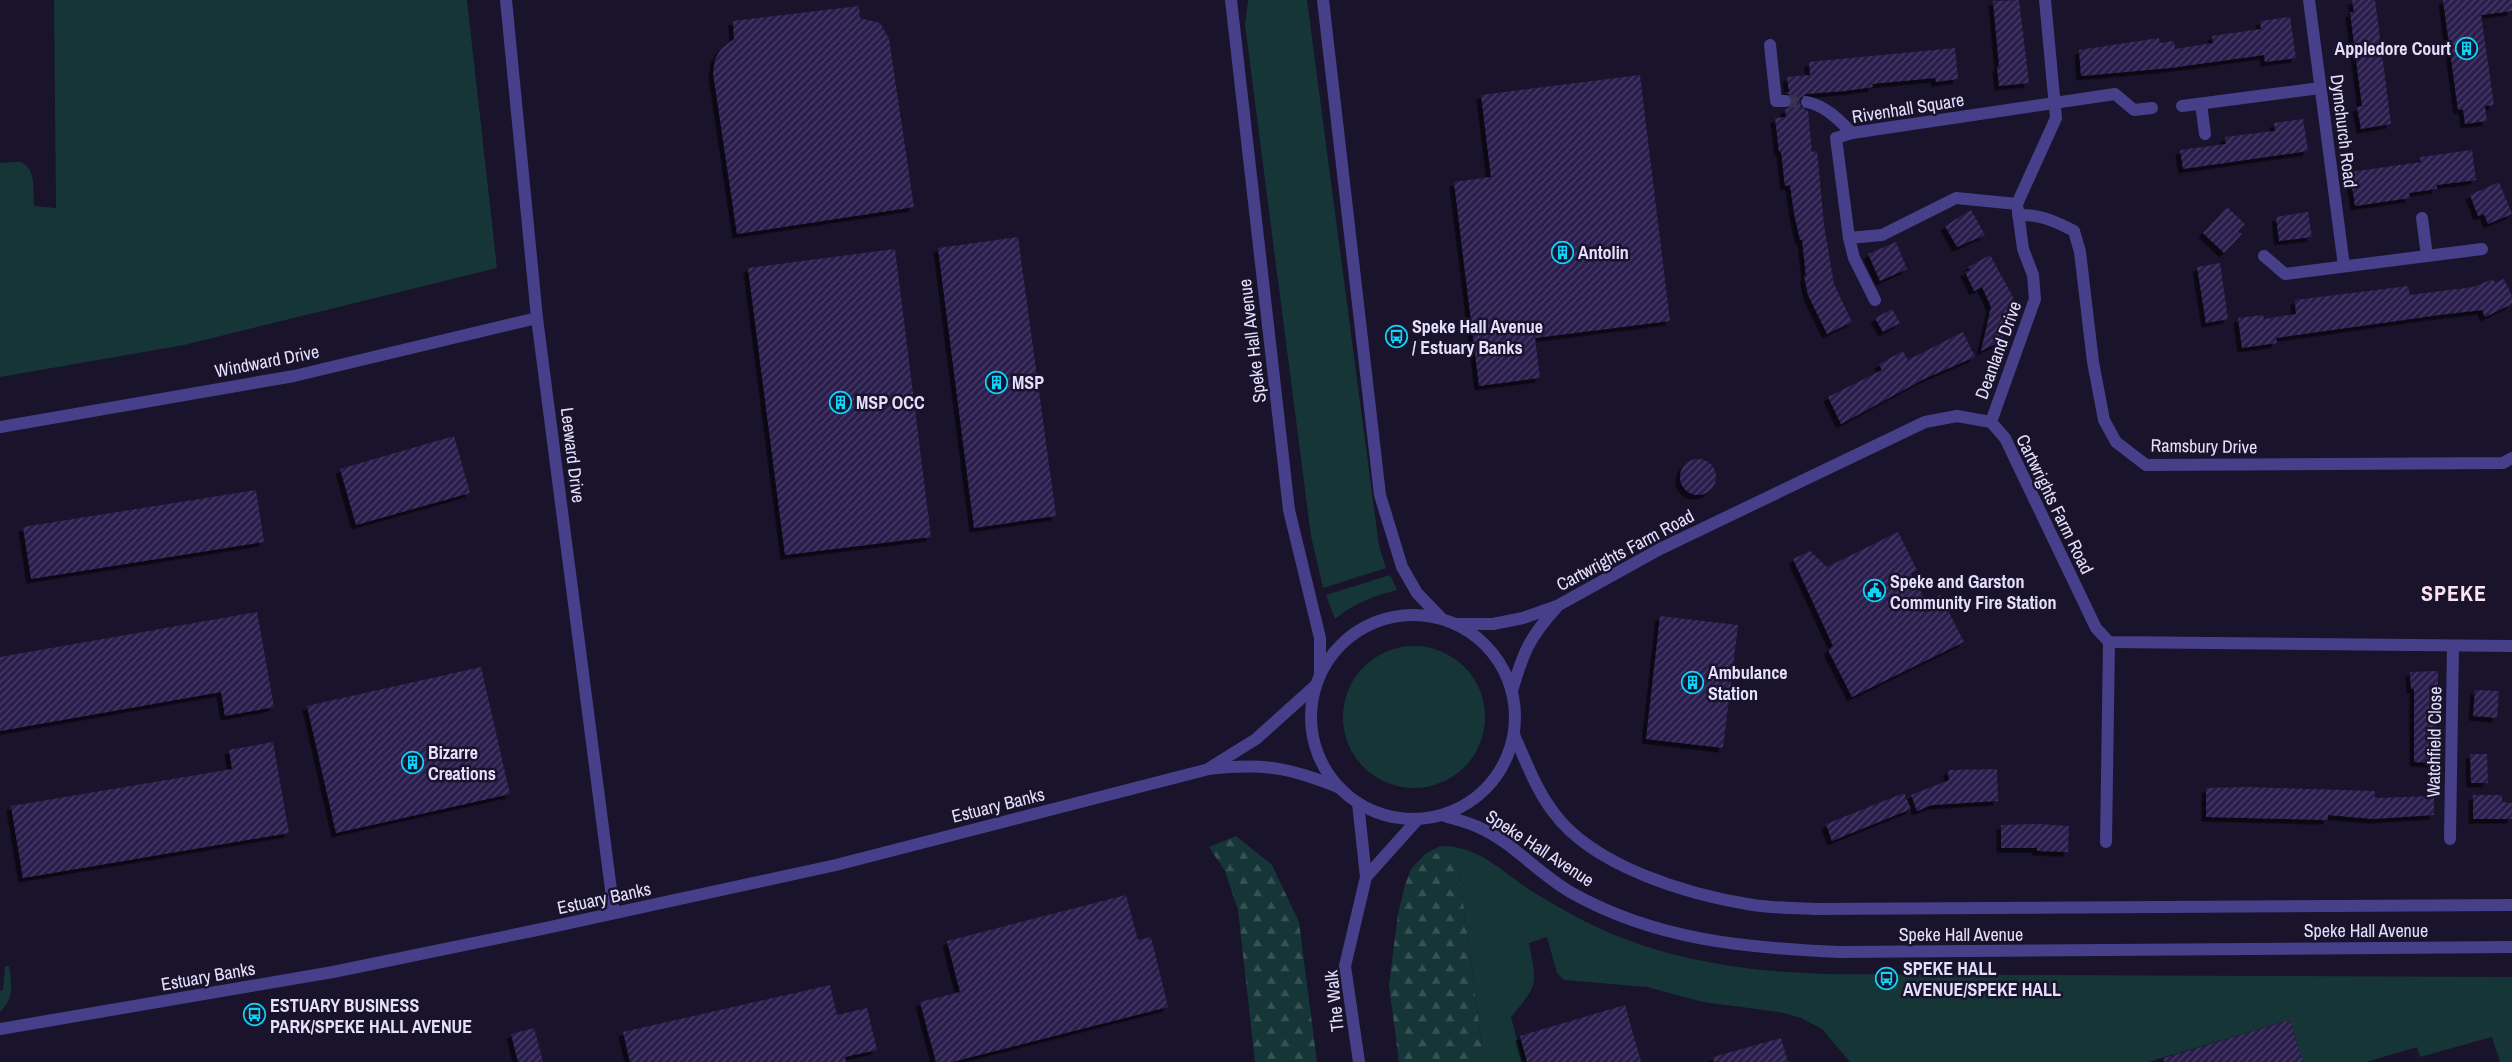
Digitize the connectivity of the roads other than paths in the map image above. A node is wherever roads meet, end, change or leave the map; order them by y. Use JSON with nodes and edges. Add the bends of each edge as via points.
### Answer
{"nodes":[{"id":1,"x":506,"y":0,"type":"edge"},
{"id":2,"x":1231,"y":0,"type":"edge"},
{"id":3,"x":1323,"y":0,"type":"edge"},
{"id":4,"x":2045,"y":0,"type":"edge"},
{"id":5,"x":2309,"y":0,"type":"edge"},
{"id":6,"x":1770,"y":45,"type":"dead end"},
{"id":7,"x":2320,"y":88,"type":"junction"},
{"id":8,"x":1785,"y":101,"type":"dead end"},
{"id":9,"x":1807,"y":102,"type":"tunnel mouth"},
{"id":10,"x":2055,"y":102,"type":"junction"},
{"id":11,"x":2201,"y":104,"type":"junction"},
{"id":12,"x":2182,"y":106,"type":"dead end"},
{"id":13,"x":2152,"y":108,"type":"dead end"},
{"id":14,"x":1852,"y":133,"type":"junction"},
{"id":15,"x":2205,"y":134,"type":"dead end"},
{"id":16,"x":2018,"y":210,"type":"junction"},
{"id":17,"x":2422,"y":218,"type":"dead end"},
{"id":18,"x":1849,"y":238,"type":"junction"},
{"id":19,"x":2482,"y":249,"type":"dead end"},
{"id":20,"x":2264,"y":256,"type":"dead end"},
{"id":21,"x":2427,"y":256,"type":"junction"},
{"id":22,"x":2344,"y":266,"type":"junction"},
{"id":23,"x":1875,"y":300,"type":"dead end"},
{"id":24,"x":537,"y":318,"type":"junction"},
{"id":25,"x":1991,"y":422,"type":"junction"},
{"id":26,"x":0,"y":427,"type":"edge"},
{"id":27,"x":2512,"y":458,"type":"edge"},
{"id":28,"x":1557,"y":606,"type":"junction"},
{"id":29,"x":1440,"y":618,"type":"junction"},
{"id":30,"x":1456,"y":624,"type":"junction"},
{"id":31,"x":2109,"y":642,"type":"junction"},
{"id":32,"x":2453,"y":646,"type":"junction"},
{"id":33,"x":2512,"y":646,"type":"edge"},
{"id":34,"x":1317,"y":680,"type":"junction"},
{"id":35,"x":1512,"y":691,"type":"junction"},
{"id":36,"x":1514,"y":735,"type":"junction"},
{"id":37,"x":1209,"y":769,"type":"junction"},
{"id":38,"x":1340,"y":788,"type":"junction"},
{"id":39,"x":1358,"y":803,"type":"junction"},
{"id":40,"x":1442,"y":815,"type":"junction"},
{"id":41,"x":1418,"y":819,"type":"junction"},
{"id":42,"x":2450,"y":839,"type":"dead end"},
{"id":43,"x":2106,"y":842,"type":"dead end"},
{"id":44,"x":1366,"y":878,"type":"junction"},
{"id":45,"x":2512,"y":905,"type":"edge"},
{"id":46,"x":614,"y":913,"type":"junction"},
{"id":47,"x":2512,"y":947,"type":"edge"},
{"id":48,"x":0,"y":1029,"type":"edge"},
{"id":49,"x":1359,"y":1062,"type":"edge"}],
"edges":[{"from":1,"to":24,"type":"street","name":"Leeward Drive"},
{"from":2,"to":34,"type":"street","name":"Speke Hall Avenue","via":[[1289,510],[1320,638]]},
{"from":3,"to":29,"type":"street","via":[[1380,495],[1402,567],[1417,594]]},
{"from":4,"to":10,"type":"street"},
{"from":5,"to":7,"type":"street","name":"Dymchurch Road"},
{"from":6,"to":8,"type":"street","via":[[1776,101]]},
{"from":7,"to":11,"type":"street"},
{"from":7,"to":22,"type":"street","name":"Dymchurch Road"},
{"from":9,"to":14,"type":"street","via":[[1818,104]]},
{"from":10,"to":13,"type":"street","name":"Rivenhall Square","via":[[2115,94],[2134,110]]},
{"from":10,"to":14,"type":"street","name":"Rivenhall Square"},
{"from":10,"to":16,"type":"street","via":[[2056,118]]},
{"from":11,"to":12,"type":"street"},
{"from":11,"to":15,"type":"street"},
{"from":14,"to":18,"type":"street","name":"Rivenhall Square","via":[[1836,138]]},
{"from":16,"to":18,"type":"street","via":[[1956,198],[1882,235]]},
{"from":16,"to":25,"type":"street","name":"Deanland Drive","via":[[2035,299]]},
{"from":16,"to":27,"type":"street","name":"Ramsbury Drive","via":[[2055,221],[2074,231],[2080,252],[2093,362],[2104,420],[2116,442],[2146,465],[2504,463]]},
{"from":17,"to":21,"type":"street"},
{"from":18,"to":23,"type":"street","name":"Rivenhall Square","via":[[1854,258]]},
{"from":19,"to":21,"type":"street"},
{"from":20,"to":22,"type":"street","via":[[2285,274]]},
{"from":21,"to":22,"type":"street"},
{"from":24,"to":26,"type":"street","name":"Windward Drive","via":[[294,376]]},
{"from":24,"to":46,"type":"street","name":"Leeward Drive"},
{"from":25,"to":28,"type":"street","name":"Cartwrights Farm Road","via":[[1957,416],[1925,422],[1660,549]]},
{"from":25,"to":31,"type":"street","name":"Cartwrights Farm Road","via":[[2005,438],[2096,628]]},
{"from":28,"to":30,"type":"street","name":"Cartwrights Farm Road","via":[[1493,624]]},
{"from":28,"to":35,"type":"street","name":"Cartwrights Farm Road","via":[[1535,632],[1521,660]]},
{"from":29,"to":30,"type":"street"},
{"from":29,"to":34,"type":"street","via":[[1392,616],[1362,628],[1337,648]]},
{"from":30,"to":35,"type":"street","via":[[1482,640],[1501,664]]},
{"from":31,"to":32,"type":"street"},
{"from":31,"to":43,"type":"street"},
{"from":32,"to":33,"type":"street"},
{"from":32,"to":42,"type":"street","name":"Watchfield Close"},
{"from":34,"to":37,"type":"street","name":"Estuary Banks","via":[[1256,739]]},
{"from":34,"to":38,"type":"street","via":[[1310,714],[1314,743],[1325,770]]},
{"from":35,"to":36,"type":"street","via":[[1516,713]]},
{"from":36,"to":40,"type":"street","via":[[1504,763],[1487,787],[1464,805]]},
{"from":36,"to":45,"type":"street","name":"Speke Hall Avenue","via":[[1536,784],[1572,834],[1644,875],[1692,892],[1753,905],[1814,909]]},
{"from":37,"to":38,"type":"street","name":"Estuary Banks","via":[[1246,765],[1276,768],[1304,773]]},
{"from":37,"to":46,"type":"street","name":"Estuary Banks","via":[[836,865]]},
{"from":38,"to":39,"type":"street"},
{"from":39,"to":41,"type":"street","via":[[1387,816]]},
{"from":39,"to":44,"type":"street","name":"The Walk"},
{"from":40,"to":41,"type":"street"},
{"from":40,"to":47,"type":"street","name":"Speke Hall Avenue","via":[[1478,827],[1571,892],[1618,915],[1671,933],[1719,943],[1840,952]]},
{"from":41,"to":44,"type":"street","name":"The Walk"},
{"from":44,"to":49,"type":"street","name":"The Walk","via":[[1345,966]]},
{"from":46,"to":48,"type":"street","name":"Estuary Banks","via":[[333,972]]}]}
